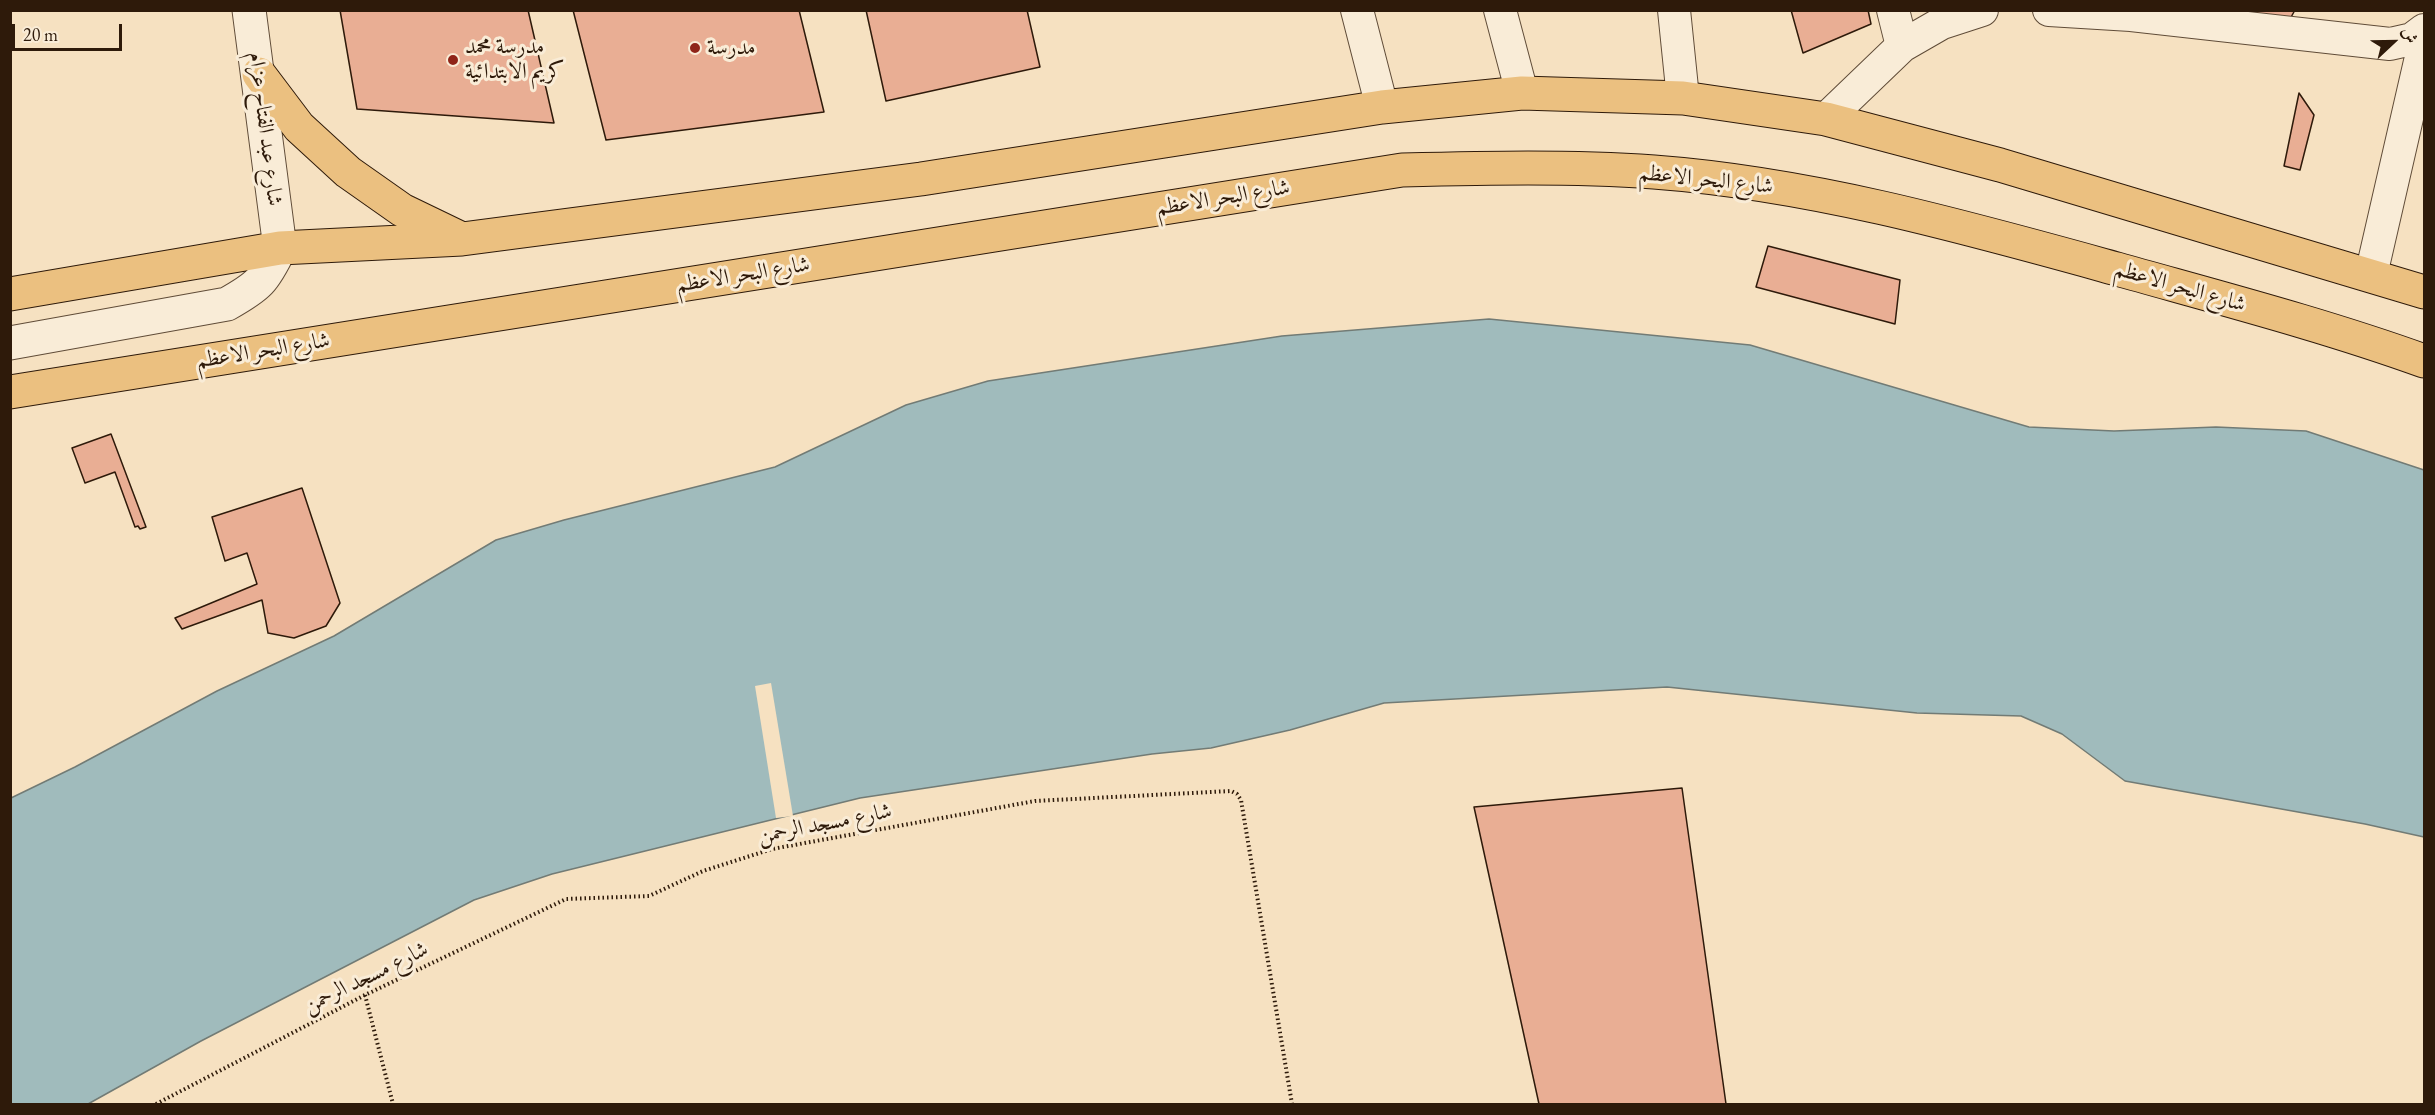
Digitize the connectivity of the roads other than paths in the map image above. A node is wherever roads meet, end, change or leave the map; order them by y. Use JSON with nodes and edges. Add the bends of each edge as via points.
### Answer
{"nodes":[{"id":1,"x":249,"y":10,"type":"edge"},
{"id":2,"x":1357,"y":10,"type":"edge"},
{"id":3,"x":1500,"y":10,"type":"edge"},
{"id":4,"x":1674,"y":10,"type":"edge"},
{"id":5,"x":1893,"y":10,"type":"edge"},
{"id":6,"x":1982,"y":10,"type":"edge"},
{"id":7,"x":2049,"y":10,"type":"edge"},
{"id":8,"x":2132,"y":13,"type":"edge"},
{"id":9,"x":2424,"y":30,"type":"edge"},
{"id":10,"x":2424,"y":44,"type":"edge"},
{"id":11,"x":1902,"y":46,"type":"junction"},
{"id":12,"x":259,"y":74,"type":"junction"},
{"id":13,"x":1522,"y":93,"type":"junction"},
{"id":14,"x":1683,"y":98,"type":"junction"},
{"id":15,"x":1382,"y":107,"type":"junction"},
{"id":16,"x":1826,"y":119,"type":"junction"},
{"id":17,"x":462,"y":239,"type":"junction"},
{"id":18,"x":280,"y":248,"type":"junction"},
{"id":19,"x":2371,"y":275,"type":"junction"},
{"id":20,"x":2424,"y":292,"type":"edge"},
{"id":21,"x":10,"y":294,"type":"edge"},
{"id":22,"x":10,"y":343,"type":"edge"},
{"id":23,"x":2424,"y":361,"type":"edge"},
{"id":24,"x":10,"y":392,"type":"edge"}],
"edges":[{"from":1,"to":12,"type":"street","name":"شارع عبد الفتاح عزام"},
{"from":2,"to":15,"type":"street"},
{"from":3,"to":13,"type":"street"},
{"from":4,"to":14,"type":"street"},
{"from":5,"to":11,"type":"street"},
{"from":6,"to":11,"type":"street","via":[[1942,23]]},
{"from":7,"to":8,"type":"street"},
{"from":8,"to":9,"type":"street","via":[[2390,44],[2412,39]]},
{"from":10,"to":19,"type":"street"},
{"from":11,"to":16,"type":"street"},
{"from":12,"to":17,"type":"main road","via":[[300,127],[348,172],[402,210]]},
{"from":12,"to":18,"type":"street","name":"شارع عبد الفتاح عزام"},
{"from":13,"to":14,"type":"main road"},
{"from":13,"to":15,"type":"main road"},
{"from":14,"to":16,"type":"main road"},
{"from":15,"to":17,"type":"main road","via":[[921,179]]},
{"from":16,"to":19,"type":"main road","via":[[2000,165]]},
{"from":17,"to":18,"type":"main road"},
{"from":18,"to":21,"type":"main road"},
{"from":18,"to":22,"type":"street","via":[[266,277],[227,304]]},
{"from":19,"to":20,"type":"main road"},
{"from":23,"to":24,"type":"main road","name":"شارع البحر الاعظم","via":[[2353,335],[1875,205],[1765,185],[1655,172],[1544,167],[1402,170]]}]}
